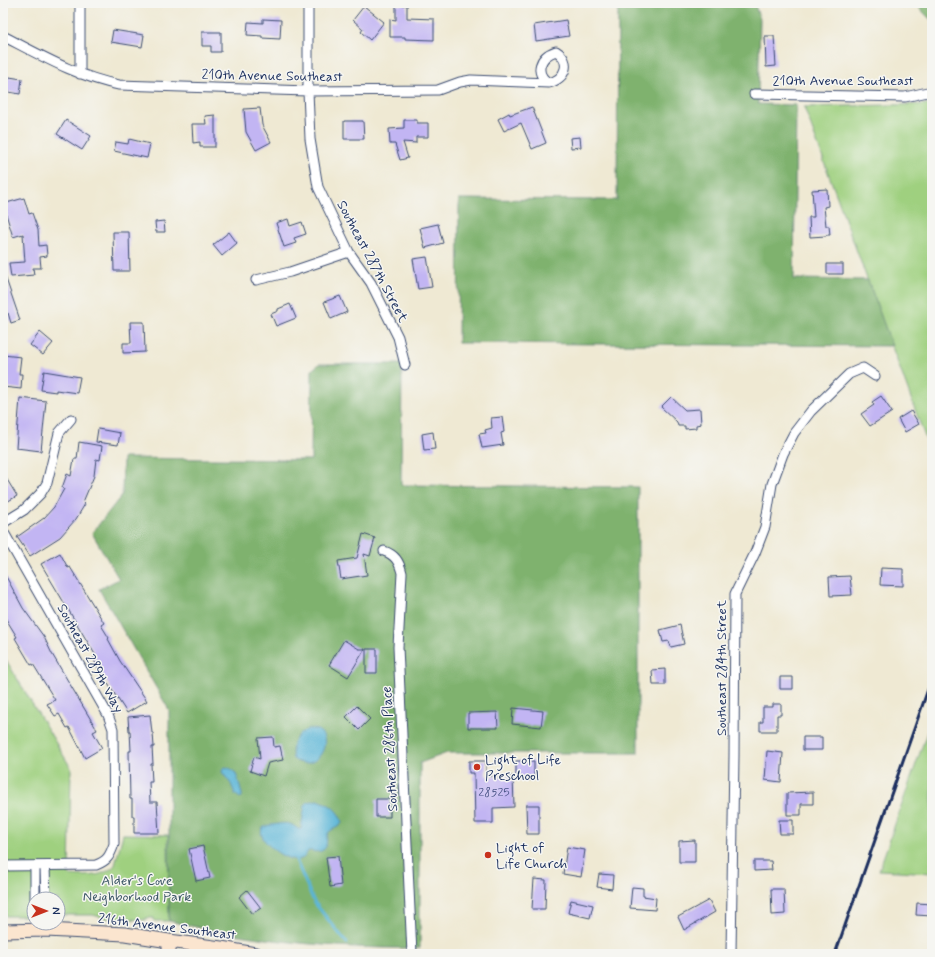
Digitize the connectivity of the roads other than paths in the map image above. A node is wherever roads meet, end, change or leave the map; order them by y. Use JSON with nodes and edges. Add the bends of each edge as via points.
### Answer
{"nodes":[{"id":1,"x":80,"y":3,"type":"edge"},
{"id":2,"x":308,"y":3,"type":"edge"},
{"id":3,"x":3,"y":36,"type":"edge"},
{"id":4,"x":80,"y":74,"type":"junction"},
{"id":5,"x":549,"y":83,"type":"dead end"},
{"id":6,"x":308,"y":91,"type":"junction"},
{"id":7,"x":932,"y":91,"type":"edge"},
{"id":8,"x":754,"y":94,"type":"dead end"},
{"id":9,"x":349,"y":252,"type":"junction"},
{"id":10,"x":256,"y":280,"type":"dead end"},
{"id":11,"x":405,"y":365,"type":"dead end"},
{"id":12,"x":875,"y":376,"type":"dead end"},
{"id":13,"x":72,"y":419,"type":"dead end"},
{"id":14,"x":3,"y":523,"type":"edge"},
{"id":15,"x":3,"y":531,"type":"edge"},
{"id":16,"x":384,"y":551,"type":"dead end"},
{"id":17,"x":3,"y":866,"type":"edge"},
{"id":18,"x":35,"y":866,"type":"junction"},
{"id":19,"x":45,"y":866,"type":"junction"},
{"id":20,"x":35,"y":891,"type":"edge"},
{"id":21,"x":46,"y":891,"type":"edge"},
{"id":22,"x":26,"y":929,"type":"edge"},
{"id":23,"x":66,"y":929,"type":"edge"},
{"id":24,"x":3,"y":931,"type":"edge"},
{"id":25,"x":169,"y":948,"type":"edge"},
{"id":26,"x":255,"y":954,"type":"edge"},
{"id":27,"x":412,"y":954,"type":"edge"},
{"id":28,"x":731,"y":954,"type":"edge"}],
"edges":[{"from":1,"to":4,"type":"street"},
{"from":2,"to":6,"type":"street","name":"Southeast 287th Street"},
{"from":3,"to":4,"type":"street","name":"210th Avenue Southeast"},
{"from":4,"to":6,"type":"street","name":"210th Avenue Southeast","via":[[119,85]]},
{"from":5,"to":6,"type":"street","name":"210th Avenue Southeast","via":[[471,80],[438,90]]},
{"from":6,"to":9,"type":"street","name":"Southeast 287th Street","via":[[310,140],[318,187]]},
{"from":7,"to":8,"type":"street","name":"210th Avenue Southeast","via":[[905,97]]},
{"from":9,"to":10,"type":"street","via":[[290,272]]},
{"from":9,"to":11,"type":"street","name":"Southeast 287th Street","via":[[371,283],[398,337]]},
{"from":12,"to":28,"type":"street","name":"Southeast 284th Street","via":[[863,368],[849,374],[811,411],[794,433],[772,484],[765,527],[735,594]]},
{"from":13,"to":14,"type":"street","via":[[59,433],[47,483],[41,493],[24,510]]},
{"from":15,"to":19,"type":"street","name":"Southeast 289th Way","via":[[108,715],[113,729],[114,844],[109,857],[105,862],[96,865]]},
{"from":16,"to":27,"type":"street","name":"Southeast 286th Place","via":[[391,554],[399,563],[402,573],[398,647]]},
{"from":17,"to":18,"type":"street"},
{"from":18,"to":19,"type":"street"},
{"from":18,"to":20,"type":"street"},
{"from":19,"to":21,"type":"street"},
{"from":22,"to":24,"type":"street","name":"216th Avenue Southeast"},
{"from":23,"to":25,"type":"street","name":"216th Avenue Southeast","via":[[125,934]]},
{"from":25,"to":26,"type":"street","name":"216th Avenue Southeast","via":[[221,948]]}]}
